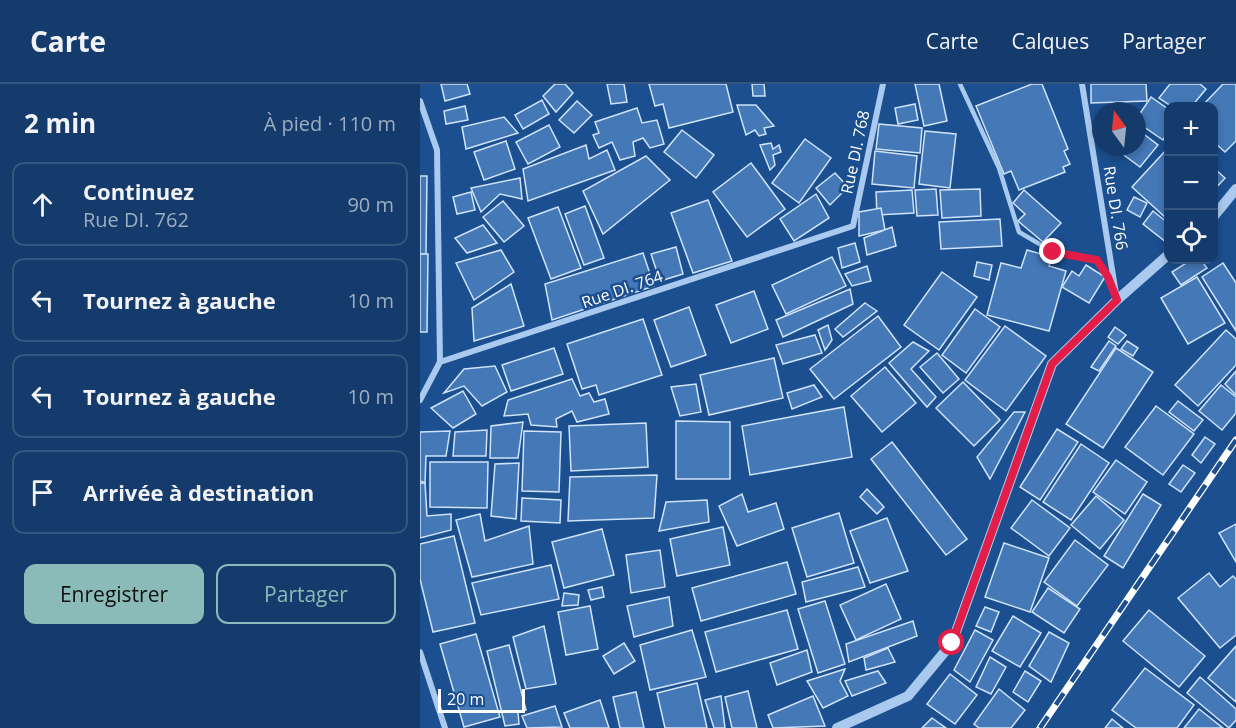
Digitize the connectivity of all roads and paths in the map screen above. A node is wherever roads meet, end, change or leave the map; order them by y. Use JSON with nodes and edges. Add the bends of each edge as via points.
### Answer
{"nodes":[{"id":1,"x":883,"y":84,"type":"edge"},
{"id":2,"x":960,"y":84,"type":"edge"},
{"id":3,"x":1082,"y":84,"type":"edge"},
{"id":4,"x":420,"y":101,"type":"edge"},
{"id":5,"x":1236,"y":189,"type":"edge"},
{"id":6,"x":1218,"y":211,"type":"edge"},
{"id":7,"x":853,"y":226,"type":"joint"},
{"id":8,"x":1164,"y":259,"type":"edge"},
{"id":9,"x":1117,"y":300,"type":"junction"},
{"id":10,"x":440,"y":362,"type":"junction"},
{"id":11,"x":420,"y":400,"type":"edge"},
{"id":12,"x":420,"y":652,"type":"edge"},
{"id":13,"x":445,"y":728,"type":"edge"},
{"id":14,"x":837,"y":728,"type":"edge"}],
"edges":[{"from":1,"to":7,"type":"street","name":"Rue DI. 768"},
{"from":2,"to":9,"type":"lane","via":[[999,168],[1019,232],[1053,252],[1097,260]]},
{"from":3,"to":9,"type":"street","name":"Rue DI. 766"},
{"from":4,"to":10,"type":"street","via":[[437,150]]},
{"from":5,"to":6,"type":"street"},
{"from":7,"to":10,"type":"street","name":"Rue DI. 764"},
{"from":8,"to":9,"type":"street"},
{"from":9,"to":14,"type":"street","via":[[1052,364],[952,643],[908,696]]},
{"from":10,"to":11,"type":"street"},
{"from":12,"to":13,"type":"street"}]}
